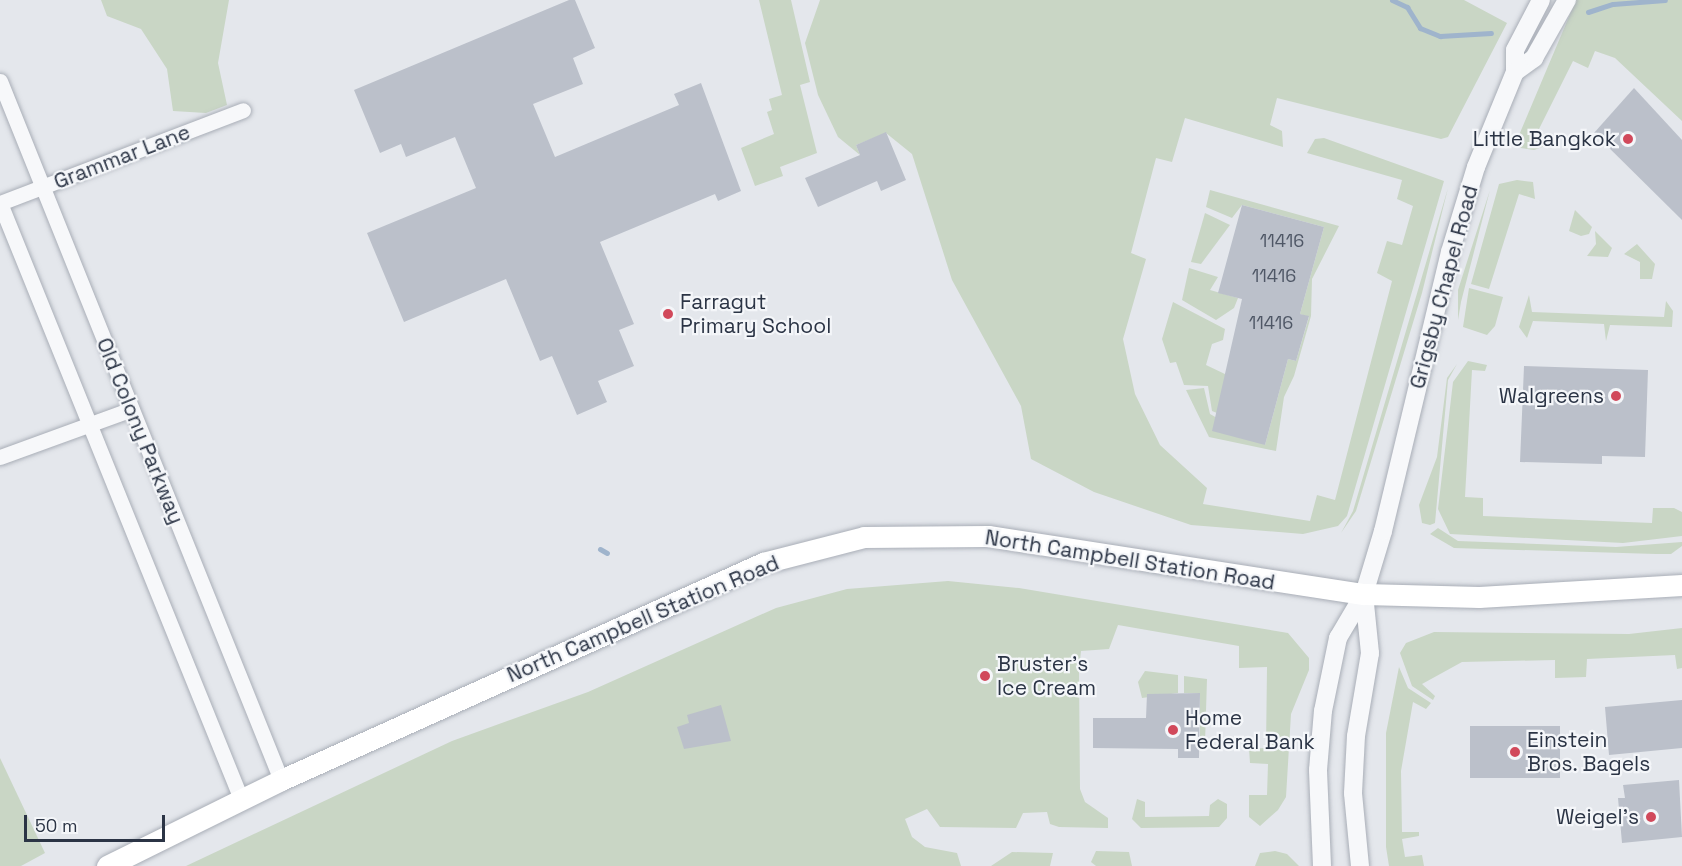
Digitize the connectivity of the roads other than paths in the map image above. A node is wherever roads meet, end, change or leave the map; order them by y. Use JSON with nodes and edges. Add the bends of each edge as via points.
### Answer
{"nodes":[{"id":1,"x":1541,"y":0,"type":"edge"},
{"id":2,"x":1567,"y":0,"type":"edge"},
{"id":3,"x":1515,"y":72,"type":"junction"},
{"id":4,"x":0,"y":81,"type":"edge"},
{"id":5,"x":243,"y":110,"type":"dead end"},
{"id":6,"x":42,"y":188,"type":"junction"},
{"id":7,"x":0,"y":203,"type":"edge"},
{"id":8,"x":132,"y":409,"type":"junction"},
{"id":9,"x":87,"y":424,"type":"junction"},
{"id":10,"x":0,"y":457,"type":"edge"},
{"id":11,"x":1682,"y":585,"type":"edge"},
{"id":12,"x":1364,"y":594,"type":"junction"},
{"id":13,"x":281,"y":780,"type":"junction"},
{"id":14,"x":241,"y":799,"type":"junction"},
{"id":15,"x":107,"y":866,"type":"edge"},
{"id":16,"x":1322,"y":866,"type":"edge"},
{"id":17,"x":1360,"y":866,"type":"edge"}],
"edges":[{"from":1,"to":3,"type":"street","via":[[1515,50]]},
{"from":2,"to":3,"type":"street","name":"Grigsby Chapel Road","via":[[1534,58]]},
{"from":3,"to":12,"type":"street","name":"Grigsby Chapel Road","via":[[1476,167],[1450,252]]},
{"from":4,"to":6,"type":"street","name":"Old Colony Parkway"},
{"from":5,"to":6,"type":"street","name":"Grammar Lane"},
{"from":6,"to":7,"type":"street","name":"Grammar Lane"},
{"from":6,"to":8,"type":"street","name":"Old Colony Parkway"},
{"from":7,"to":9,"type":"street"},
{"from":8,"to":9,"type":"street"},
{"from":8,"to":13,"type":"street","name":"Old Colony Parkway"},
{"from":9,"to":10,"type":"street"},
{"from":9,"to":14,"type":"street"},
{"from":11,"to":12,"type":"main road","name":"North Campbell Station Road","via":[[1479,597]]},
{"from":12,"to":13,"type":"main road","name":"North Campbell Station Road","via":[[988,536],[864,537],[763,563]]},
{"from":12,"to":16,"type":"street","via":[[1338,638],[1323,711],[1317,809]]},
{"from":12,"to":17,"type":"street","via":[[1370,653],[1356,736],[1353,793]]},
{"from":13,"to":14,"type":"main road","name":"North Campbell Station Road"},
{"from":14,"to":15,"type":"main road","name":"North Campbell Station Road"}]}
